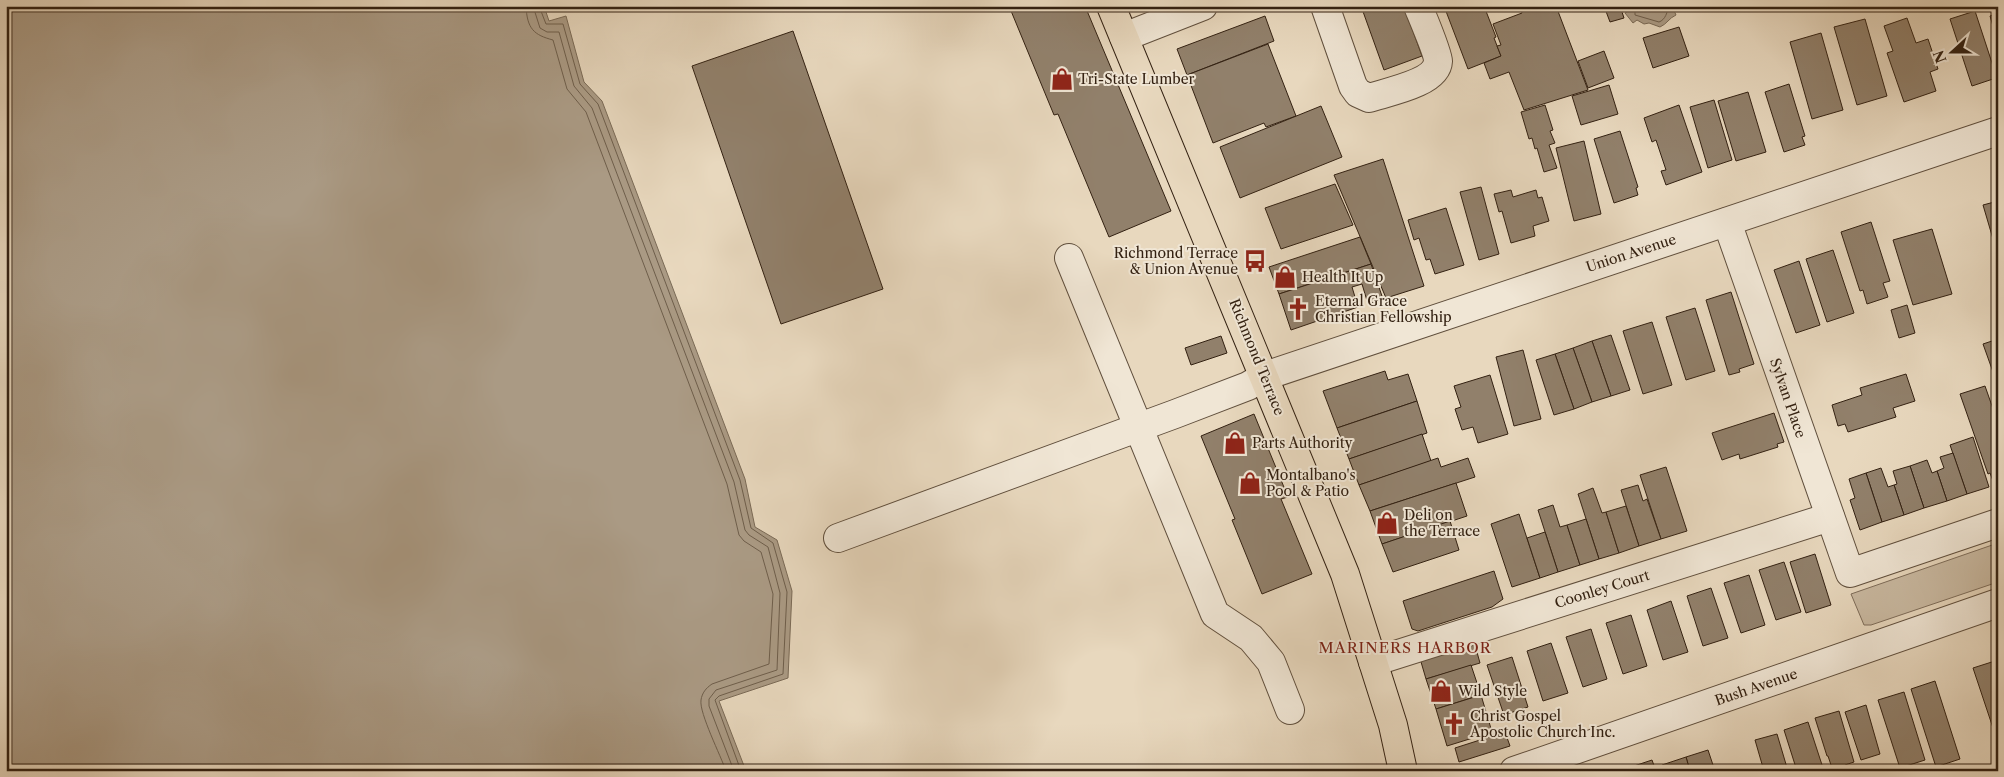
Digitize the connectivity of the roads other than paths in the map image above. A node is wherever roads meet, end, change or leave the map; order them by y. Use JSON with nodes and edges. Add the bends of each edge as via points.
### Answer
{"nodes":[{"id":1,"x":1111,"y":6,"type":"edge"},
{"id":2,"x":1203,"y":6,"type":"edge"},
{"id":3,"x":1325,"y":6,"type":"edge"},
{"id":4,"x":1418,"y":6,"type":"edge"},
{"id":5,"x":1124,"y":37,"type":"junction"},
{"id":6,"x":1998,"y":131,"type":"edge"},
{"id":7,"x":1727,"y":222,"type":"junction"},
{"id":8,"x":1069,"y":258,"type":"dead end"},
{"id":9,"x":1265,"y":376,"type":"junction"},
{"id":10,"x":1138,"y":428,"type":"junction"},
{"id":11,"x":1830,"y":517,"type":"junction"},
{"id":12,"x":1998,"y":523,"type":"edge"},
{"id":13,"x":838,"y":538,"type":"dead end"},
{"id":14,"x":1998,"y":603,"type":"edge"},
{"id":15,"x":1373,"y":662,"type":"junction"},
{"id":16,"x":1290,"y":710,"type":"dead end"},
{"id":17,"x":1404,"y":771,"type":"edge"},
{"id":18,"x":1514,"y":771,"type":"edge"}],
"edges":[{"from":1,"to":5,"type":"main road","name":"Richmond Terrace"},
{"from":2,"to":5,"type":"street"},
{"from":3,"to":4,"type":"street","via":[[1353,86],[1358,93],[1369,98],[1425,80],[1435,71],[1438,60]]},
{"from":5,"to":9,"type":"main road","name":"Richmond Terrace"},
{"from":6,"to":7,"type":"street","name":"Union Avenue"},
{"from":7,"to":9,"type":"street","name":"Union Avenue"},
{"from":7,"to":11,"type":"street","name":"Sylvan Place"},
{"from":8,"to":10,"type":"street"},
{"from":9,"to":10,"type":"street","name":"Union Avenue","via":[[1248,386]]},
{"from":9,"to":15,"type":"main road","name":"Richmond Terrace","via":[[1346,574]]},
{"from":10,"to":13,"type":"street","name":"Union Avenue"},
{"from":10,"to":16,"type":"street","via":[[1215,614],[1251,638],[1271,662]]},
{"from":11,"to":12,"type":"street","name":"Sylvan Place","via":[[1850,574]]},
{"from":11,"to":15,"type":"street","name":"Coonley Court"},
{"from":14,"to":18,"type":"street","name":"Bush Avenue"},
{"from":15,"to":17,"type":"main road","name":"Richmond Terrace"}]}
